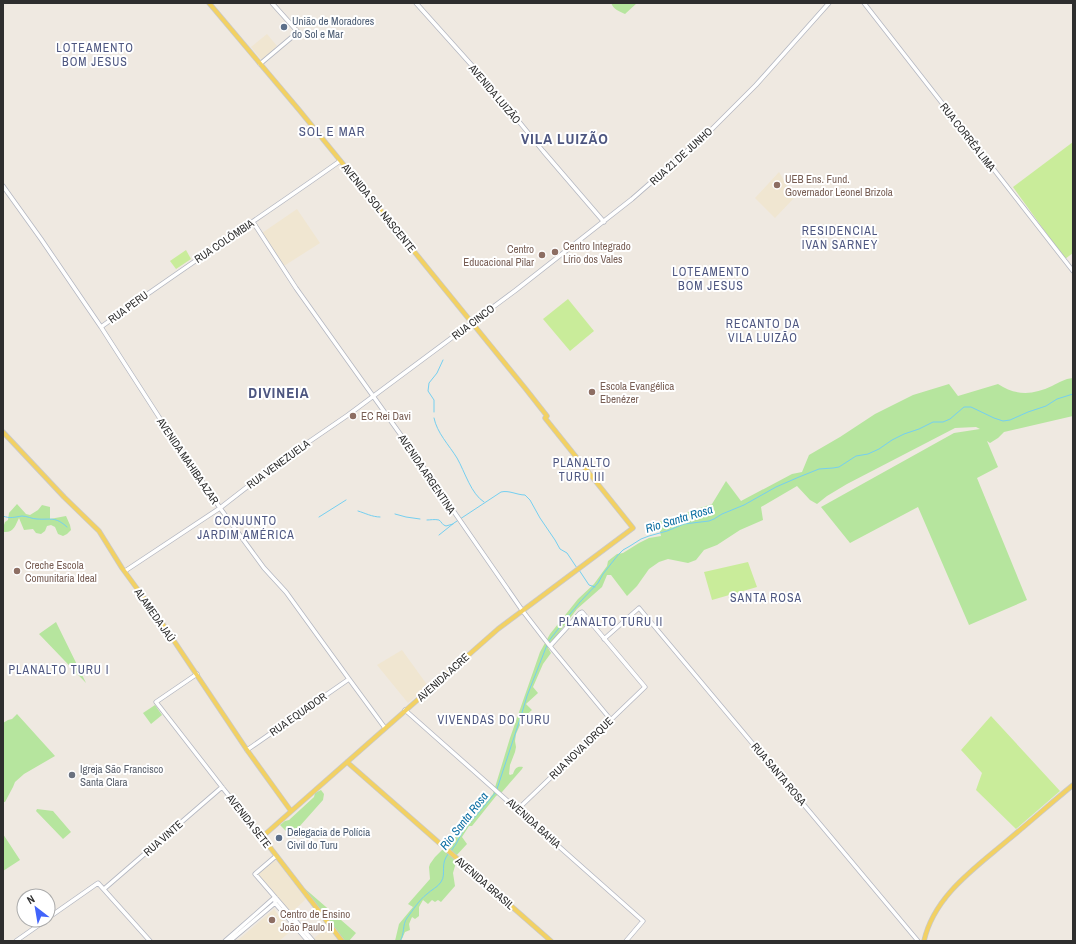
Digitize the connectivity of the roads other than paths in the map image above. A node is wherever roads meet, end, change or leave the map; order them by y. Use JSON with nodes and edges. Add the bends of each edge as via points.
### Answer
{"nodes":[{"id":1,"x":209,"y":3,"type":"edge"},
{"id":2,"x":272,"y":3,"type":"edge"},
{"id":3,"x":416,"y":3,"type":"edge"},
{"id":4,"x":829,"y":3,"type":"edge"},
{"id":5,"x":867,"y":4,"type":"edge"},
{"id":6,"x":260,"y":64,"type":"junction"},
{"id":7,"x":340,"y":161,"type":"junction"},
{"id":8,"x":3,"y":186,"type":"edge"},
{"id":9,"x":253,"y":222,"type":"junction"},
{"id":10,"x":604,"y":222,"type":"junction"},
{"id":11,"x":1073,"y":271,"type":"edge"},
{"id":12,"x":155,"y":288,"type":"joint"},
{"id":13,"x":516,"y":290,"type":"joint"},
{"id":14,"x":472,"y":323,"type":"junction"},
{"id":15,"x":101,"y":327,"type":"junction"},
{"id":16,"x":430,"y":353,"type":"joint"},
{"id":17,"x":373,"y":396,"type":"junction"},
{"id":18,"x":3,"y":432,"type":"edge"},
{"id":19,"x":220,"y":508,"type":"junction"},
{"id":20,"x":633,"y":528,"type":"joint"},
{"id":21,"x":125,"y":571,"type":"junction"},
{"id":22,"x":522,"y":610,"type":"junction"},
{"id":23,"x":604,"y":638,"type":"junction"},
{"id":24,"x":550,"y":646,"type":"junction"},
{"id":25,"x":197,"y":674,"type":"junction"},
{"id":26,"x":349,"y":679,"type":"junction"},
{"id":27,"x":405,"y":710,"type":"junction"},
{"id":28,"x":611,"y":720,"type":"junction"},
{"id":29,"x":385,"y":728,"type":"junction"},
{"id":30,"x":247,"y":750,"type":"junction"},
{"id":31,"x":347,"y":762,"type":"junction"},
{"id":32,"x":1073,"y":785,"type":"edge"},
{"id":33,"x":222,"y":787,"type":"junction"},
{"id":34,"x":518,"y":810,"type":"junction"},
{"id":35,"x":291,"y":812,"type":"junction"},
{"id":36,"x":262,"y":837,"type":"junction"},
{"id":37,"x":276,"y":856,"type":"junction"},
{"id":38,"x":104,"y":889,"type":"junction"},
{"id":39,"x":275,"y":897,"type":"junction"},
{"id":40,"x":275,"y":903,"type":"junction"},
{"id":41,"x":56,"y":912,"type":"edge"},
{"id":42,"x":34,"y":928,"type":"edge"},
{"id":43,"x":16,"y":941,"type":"edge"},
{"id":44,"x":150,"y":941,"type":"edge"},
{"id":45,"x":225,"y":941,"type":"edge"},
{"id":46,"x":230,"y":941,"type":"edge"},
{"id":47,"x":308,"y":941,"type":"edge"},
{"id":48,"x":313,"y":941,"type":"edge"},
{"id":49,"x":342,"y":941,"type":"edge"},
{"id":50,"x":551,"y":941,"type":"edge"},
{"id":51,"x":626,"y":941,"type":"edge"},
{"id":52,"x":918,"y":941,"type":"edge"},
{"id":53,"x":924,"y":941,"type":"edge"}],
"edges":[{"from":1,"to":6,"type":"main road","name":"AVENIDA SOL NASCENTE"},
{"from":2,"to":6,"type":"street","via":[[298,32]]},
{"from":3,"to":10,"type":"street","name":"AVENIDA LUIZÃO","via":[[485,80]]},
{"from":4,"to":10,"type":"street","name":"RUA 21 DE JUNHO","via":[[756,85],[711,130]]},
{"from":5,"to":11,"type":"street","name":"RUA CORRÊA LIMA"},
{"from":6,"to":7,"type":"main road","name":"AVENIDA SOL NASCENTE"},
{"from":7,"to":9,"type":"street","name":"RUA COLÔMBIA"},
{"from":7,"to":14,"type":"main road","name":"AVENIDA SOL NASCENTE"},
{"from":8,"to":15,"type":"street","name":"AVENIDA MAHIBA AZAR"},
{"from":9,"to":12,"type":"street","name":"RUA COLÔMBIA"},
{"from":9,"to":17,"type":"street","name":"AVENIDA ARGENTINA","via":[[296,288]]},
{"from":10,"to":13,"type":"street","name":"RUA 21 DE JUNHO"},
{"from":12,"to":15,"type":"street","name":"RUA PERU"},
{"from":13,"to":14,"type":"street","name":"RUA CINCO"},
{"from":14,"to":16,"type":"street","name":"RUA CINCO"},
{"from":14,"to":20,"type":"main road","name":"AVENIDA SOL NASCENTE"},
{"from":15,"to":19,"type":"street","name":"AVENIDA MAHIBA AZAR"},
{"from":16,"to":17,"type":"street","name":"RUA VENEZUELA"},
{"from":17,"to":19,"type":"street","name":"RUA VENEZUELA","via":[[278,462]]},
{"from":17,"to":22,"type":"street","name":"AVENIDA ARGENTINA"},
{"from":18,"to":21,"type":"main road","name":"ALAMEDA JAÚ","via":[[96,528]]},
{"from":19,"to":21,"type":"street","name":"RUA VENEZUELA"},
{"from":19,"to":26,"type":"street","name":"AVENIDA MAHIBA AZAR","via":[[264,568],[286,592]]},
{"from":20,"to":22,"type":"main road","name":"AVENIDA ACRE"},
{"from":21,"to":25,"type":"main road","name":"ALAMEDA JAÚ"},
{"from":22,"to":24,"type":"street","name":"AVENIDA ARGENTINA"},
{"from":22,"to":27,"type":"main road","name":"AVENIDA ACRE"},
{"from":23,"to":24,"type":"street","via":[[580,612]]},
{"from":23,"to":28,"type":"street","name":"RUA NOVA IORQUE","via":[[645,687]]},
{"from":23,"to":52,"type":"street","name":"RUA SANTA ROSA","via":[[639,608]]},
{"from":24,"to":28,"type":"street","name":"AVENIDA ARGENTINA"},
{"from":25,"to":30,"type":"main road","name":"ALAMEDA JAÚ"},
{"from":25,"to":33,"type":"street","name":"AVENIDA SETE","via":[[156,702]]},
{"from":26,"to":29,"type":"street","name":"AVENIDA MAHIBA AZAR"},
{"from":26,"to":30,"type":"street","name":"RUA EQUADOR"},
{"from":27,"to":29,"type":"main road","name":"AVENIDA ACRE"},
{"from":27,"to":34,"type":"street","name":"AVENIDA BAHIA"},
{"from":28,"to":34,"type":"street","name":"RUA NOVA IORQUE"},
{"from":29,"to":31,"type":"main road","name":"AVENIDA ACRE"},
{"from":30,"to":35,"type":"main road","name":"ALAMEDA JAÚ"},
{"from":31,"to":35,"type":"main road","name":"AVENIDA ACRE"},
{"from":31,"to":50,"type":"main road","name":"AVENIDA BRASIL"},
{"from":32,"to":53,"type":"main road","via":[[951,890],[934,915]]},
{"from":33,"to":36,"type":"street","name":"AVENIDA SETE"},
{"from":33,"to":38,"type":"street","name":"RUA VINTE"},
{"from":34,"to":51,"type":"street","name":"AVENIDA BAHIA","via":[[644,921]]},
{"from":35,"to":36,"type":"main road","name":"AVENIDA ACRE"},
{"from":36,"to":37,"type":"main road","name":"AVENIDA SETE"},
{"from":37,"to":39,"type":"street","via":[[255,874]]},
{"from":37,"to":49,"type":"main road","name":"AVENIDA SETE"},
{"from":38,"to":41,"type":"street","via":[[98,882]]},
{"from":38,"to":44,"type":"street"},
{"from":39,"to":40,"type":"street"},
{"from":39,"to":45,"type":"street"},
{"from":39,"to":48,"type":"street"},
{"from":40,"to":46,"type":"street"},
{"from":40,"to":47,"type":"street"},
{"from":42,"to":43,"type":"street"}]}
